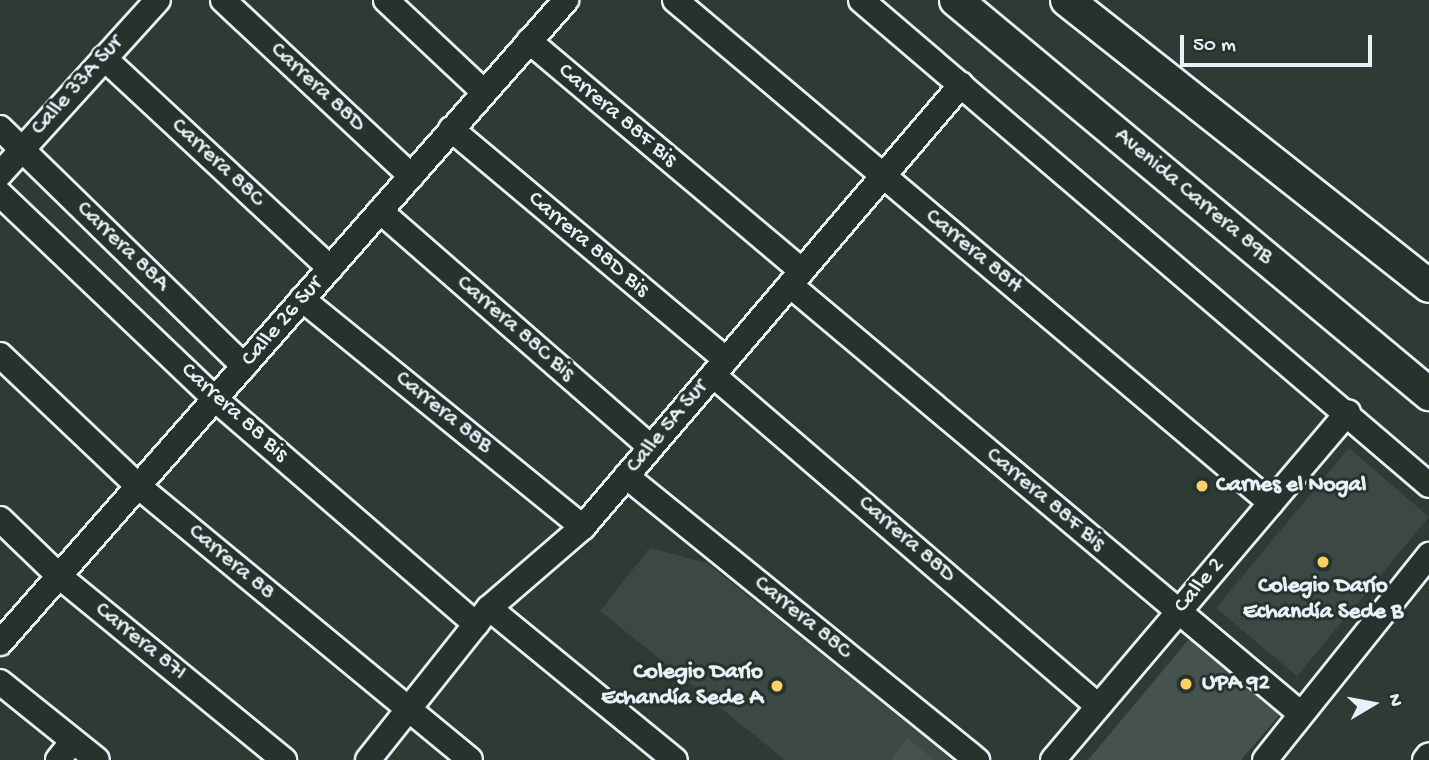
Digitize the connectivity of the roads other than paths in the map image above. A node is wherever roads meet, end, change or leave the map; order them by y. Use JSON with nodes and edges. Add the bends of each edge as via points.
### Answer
{"nodes":[{"id":1,"x":158,"y":0,"type":"edge"},
{"id":2,"x":223,"y":0,"type":"edge"},
{"id":3,"x":386,"y":0,"type":"edge"},
{"id":4,"x":565,"y":0,"type":"edge"},
{"id":5,"x":676,"y":0,"type":"edge"},
{"id":6,"x":861,"y":0,"type":"edge"},
{"id":7,"x":956,"y":0,"type":"edge"},
{"id":8,"x":1067,"y":0,"type":"edge"},
{"id":9,"x":529,"y":41,"type":"junction"},
{"id":10,"x":104,"y":58,"type":"junction"},
{"id":11,"x":961,"y":85,"type":"junction"},
{"id":12,"x":484,"y":92,"type":"junction"},
{"id":13,"x":0,"y":128,"type":"edge"},
{"id":14,"x":451,"y":130,"type":"junction"},
{"id":15,"x":21,"y":149,"type":"junction"},
{"id":16,"x":0,"y":174,"type":"edge"},
{"id":17,"x":411,"y":176,"type":"junction"},
{"id":18,"x":883,"y":176,"type":"junction"},
{"id":19,"x":0,"y":194,"type":"edge"},
{"id":20,"x":380,"y":211,"type":"junction"},
{"id":21,"x":330,"y":268,"type":"junction"},
{"id":22,"x":796,"y":278,"type":"junction"},
{"id":23,"x":1429,"y":286,"type":"edge"},
{"id":24,"x":302,"y":299,"type":"junction"},
{"id":25,"x":0,"y":355,"type":"edge"},
{"id":26,"x":244,"y":366,"type":"junction"},
{"id":27,"x":719,"y":367,"type":"junction"},
{"id":28,"x":1429,"y":394,"type":"edge"},
{"id":29,"x":215,"y":399,"type":"junction"},
{"id":30,"x":1348,"y":412,"type":"junction"},
{"id":31,"x":651,"y":447,"type":"junction"},
{"id":32,"x":626,"y":476,"type":"junction"},
{"id":33,"x":1429,"y":485,"type":"edge"},
{"id":34,"x":138,"y":486,"type":"junction"},
{"id":35,"x":1271,"y":503,"type":"junction"},
{"id":36,"x":0,"y":519,"type":"edge"},
{"id":37,"x":583,"y":527,"type":"junction"},
{"id":38,"x":1429,"y":555,"type":"edge"},
{"id":39,"x":59,"y":576,"type":"junction"},
{"id":40,"x":1178,"y":612,"type":"junction"},
{"id":41,"x":482,"y":616,"type":"junction"},
{"id":42,"x":0,"y":643,"type":"edge"},
{"id":43,"x":0,"y":682,"type":"edge"},
{"id":44,"x":1098,"y":706,"type":"junction"},
{"id":45,"x":408,"y":710,"type":"junction"},
{"id":46,"x":1301,"y":715,"type":"junction"},
{"id":47,"x":65,"y":751,"type":"edge"},
{"id":48,"x":1429,"y":754,"type":"edge"},
{"id":49,"x":97,"y":760,"type":"edge"},
{"id":50,"x":284,"y":760,"type":"edge"},
{"id":51,"x":368,"y":760,"type":"edge"},
{"id":52,"x":470,"y":760,"type":"edge"},
{"id":53,"x":675,"y":760,"type":"edge"},
{"id":54,"x":977,"y":760,"type":"edge"},
{"id":55,"x":1053,"y":760,"type":"edge"},
{"id":56,"x":1265,"y":760,"type":"edge"},
{"id":57,"x":1425,"y":760,"type":"edge"}],
"edges":[{"from":1,"to":10,"type":"street","name":"Calle 33A Sur"},
{"from":2,"to":17,"type":"street","name":"Carrera 88D"},
{"from":3,"to":12,"type":"street"},
{"from":4,"to":9,"type":"street","name":"Calle 26 Sur"},
{"from":5,"to":18,"type":"street","name":"Carrera 88H"},
{"from":6,"to":11,"type":"street"},
{"from":7,"to":28,"type":"main road","name":"Avenida Carrera 89B"},
{"from":8,"to":23,"type":"main road"},
{"from":9,"to":12,"type":"street","name":"Calle 26 Sur"},
{"from":9,"to":22,"type":"street","name":"Carrera 88F Bis"},
{"from":10,"to":15,"type":"street","name":"Calle 33A Sur"},
{"from":10,"to":21,"type":"street","name":"Carrera 88C"},
{"from":11,"to":18,"type":"street","name":"Calle 5A Sur"},
{"from":11,"to":30,"type":"street"},
{"from":12,"to":14,"type":"street","name":"Calle 26 Sur"},
{"from":13,"to":15,"type":"street","name":"Carrera 88A"},
{"from":14,"to":17,"type":"street","name":"Calle 26 Sur"},
{"from":14,"to":27,"type":"street","name":"Carrera 88D Bis"},
{"from":15,"to":16,"type":"street","name":"Calle 33A Sur"},
{"from":15,"to":26,"type":"street","name":"Carrera 88A"},
{"from":17,"to":20,"type":"street","name":"Calle 26 Sur"},
{"from":18,"to":22,"type":"street","name":"Calle 5A Sur"},
{"from":18,"to":35,"type":"street","name":"Carrera 88H"},
{"from":19,"to":29,"type":"street","name":"Carrera 88 Bis"},
{"from":20,"to":21,"type":"street","name":"Calle 26 Sur"},
{"from":20,"to":31,"type":"street","name":"Carrera 88C Bis"},
{"from":21,"to":24,"type":"street","name":"Calle 26 Sur"},
{"from":22,"to":27,"type":"street","name":"Calle 5A Sur"},
{"from":22,"to":40,"type":"street","name":"Carrera 88F Bis"},
{"from":24,"to":26,"type":"street","name":"Calle 26 Sur"},
{"from":24,"to":37,"type":"street","name":"Carrera 88B"},
{"from":25,"to":34,"type":"street","name":"Carrera 88"},
{"from":26,"to":29,"type":"street","name":"Calle 26 Sur"},
{"from":27,"to":31,"type":"street","name":"Calle 5A Sur"},
{"from":27,"to":44,"type":"street","name":"Carrera 88D"},
{"from":29,"to":34,"type":"street","name":"Calle 26 Sur"},
{"from":29,"to":41,"type":"street","name":"Carrera 88 Bis"},
{"from":30,"to":33,"type":"street"},
{"from":30,"to":35,"type":"street","name":"Calle 2"},
{"from":31,"to":32,"type":"street","name":"Calle 5A Sur"},
{"from":32,"to":37,"type":"street","name":"Calle 5A Sur"},
{"from":32,"to":54,"type":"street","name":"Carrera 88C"},
{"from":34,"to":39,"type":"street","name":"Calle 26 Sur"},
{"from":34,"to":45,"type":"street","name":"Carrera 88"},
{"from":35,"to":40,"type":"street","name":"Calle 2"},
{"from":36,"to":39,"type":"street","name":"Carrera 87I"},
{"from":37,"to":41,"type":"street","name":"Calle 5A Sur"},
{"from":38,"to":46,"type":"street"},
{"from":39,"to":42,"type":"street","name":"Calle 26 Sur"},
{"from":39,"to":50,"type":"street","name":"Carrera 87I"},
{"from":40,"to":44,"type":"street","name":"Calle 2"},
{"from":40,"to":46,"type":"street","name":"Carrera 88F Bis"},
{"from":41,"to":45,"type":"street","name":"Calle 5A Sur"},
{"from":41,"to":53,"type":"street","name":"Carrera 88 Bis"},
{"from":43,"to":47,"type":"street"},
{"from":44,"to":55,"type":"street","name":"Calle 2"},
{"from":45,"to":51,"type":"street","name":"Calle 5A Sur"},
{"from":45,"to":52,"type":"street","name":"Carrera 88"},
{"from":46,"to":56,"type":"street"},
{"from":47,"to":49,"type":"street"},
{"from":48,"to":57,"type":"street"}]}
